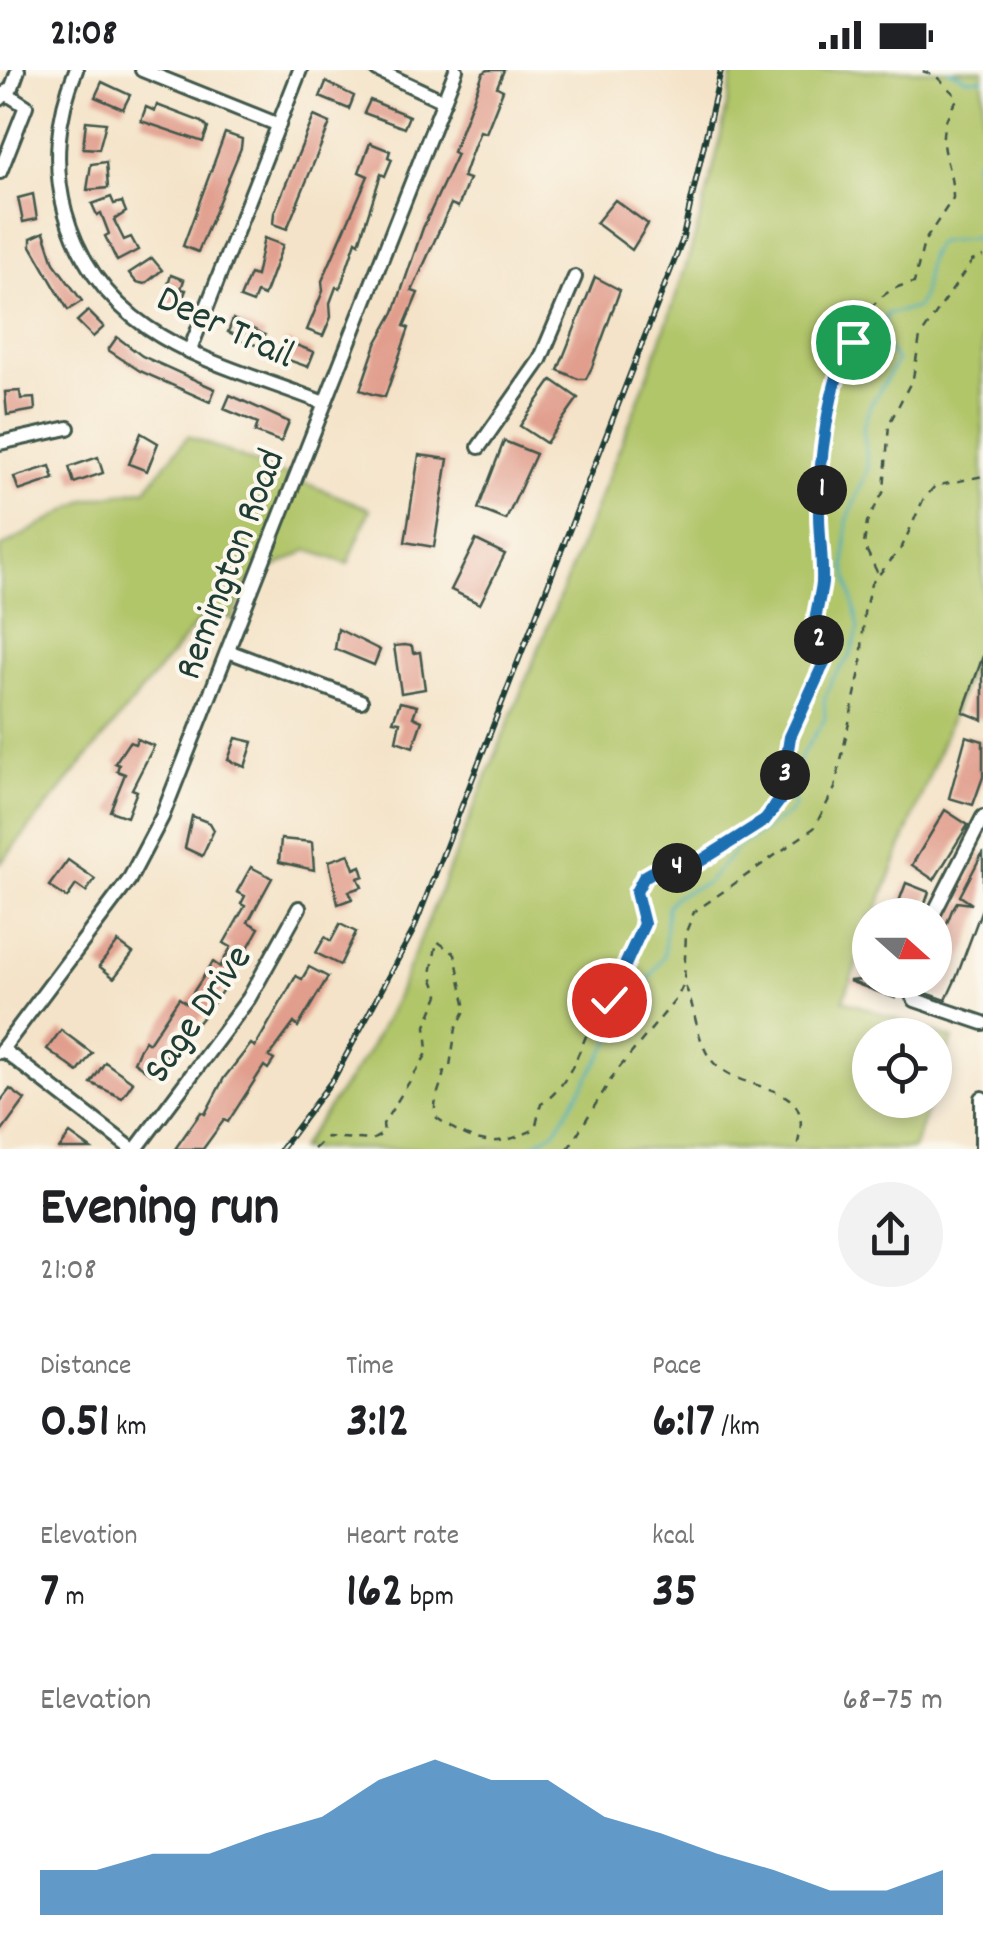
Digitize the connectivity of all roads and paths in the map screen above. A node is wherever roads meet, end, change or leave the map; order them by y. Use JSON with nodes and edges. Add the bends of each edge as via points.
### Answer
{"nodes":[{"id":1,"x":18,"y":70,"type":"edge"},
{"id":2,"x":76,"y":70,"type":"edge"},
{"id":3,"x":142,"y":70,"type":"edge"},
{"id":4,"x":300,"y":70,"type":"edge"},
{"id":5,"x":377,"y":70,"type":"edge"},
{"id":6,"x":456,"y":70,"type":"edge"},
{"id":7,"x":919,"y":70,"type":"edge"},
{"id":8,"x":4,"y":96,"type":"edge"},
{"id":9,"x":444,"y":102,"type":"junction"},
{"id":10,"x":278,"y":125,"type":"junction"},
{"id":11,"x":0,"y":172,"type":"edge"},
{"id":12,"x":983,"y":256,"type":"edge"},
{"id":13,"x":575,"y":277,"type":"dead end"},
{"id":14,"x":190,"y":350,"type":"junction"},
{"id":15,"x":324,"y":403,"type":"junction"},
{"id":16,"x":68,"y":428,"type":"dead end"},
{"id":17,"x":0,"y":443,"type":"edge"},
{"id":18,"x":479,"y":448,"type":"dead end"},
{"id":19,"x":983,"y":476,"type":"edge"},
{"id":20,"x":878,"y":573,"type":"junction"},
{"id":21,"x":228,"y":652,"type":"junction"},
{"id":22,"x":361,"y":701,"type":"dead end"},
{"id":23,"x":983,"y":817,"type":"edge"},
{"id":24,"x":942,"y":898,"type":"edge"},
{"id":25,"x":298,"y":908,"type":"dead end"},
{"id":26,"x":684,"y":983,"type":"junction"},
{"id":27,"x":914,"y":998,"type":"edge"},
{"id":28,"x":983,"y":1023,"type":"edge"},
{"id":29,"x":1,"y":1051,"type":"edge"},
{"id":30,"x":982,"y":1098,"type":"edge"},
{"id":31,"x":134,"y":1149,"type":"edge"},
{"id":32,"x":314,"y":1149,"type":"edge"},
{"id":33,"x":568,"y":1149,"type":"edge"},
{"id":34,"x":796,"y":1149,"type":"edge"},
{"id":35,"x":982,"y":1149,"type":"edge"}],
"edges":[{"from":1,"to":8,"type":"street"},
{"from":2,"to":14,"type":"street","name":"Deer Trail","via":[[57,134],[57,178],[68,224],[110,296],[149,329]]},
{"from":3,"to":10,"type":"street"},
{"from":4,"to":10,"type":"street"},
{"from":5,"to":9,"type":"street"},
{"from":6,"to":9,"type":"street","name":"Remington Road"},
{"from":7,"to":32,"type":"path","via":[[935,75],[958,98],[947,114],[941,149],[953,198],[924,242],[914,283],[886,294],[861,316],[829,408],[819,514],[822,585],[814,621],[828,654],[790,737],[780,800],[747,836],[711,857],[644,877],[636,892],[644,924],[628,964],[581,1052],[541,1104],[535,1129],[514,1143],[491,1146],[437,1118],[466,996],[456,954],[437,941],[431,974],[439,996],[426,1026],[428,1052],[383,1124],[384,1133],[372,1140],[327,1137]]},
{"from":8,"to":11,"type":"street","via":[[26,106]]},
{"from":9,"to":15,"type":"street","name":"Remington Road"},
{"from":10,"to":14,"type":"street"},
{"from":12,"to":20,"type":"path","via":[[972,261],[920,337],[913,378],[889,424],[884,491],[867,522],[864,545]]},
{"from":13,"to":18,"type":"street","via":[[540,360]]},
{"from":14,"to":15,"type":"street","name":"Deer Trail"},
{"from":15,"to":21,"type":"street","name":"Remington Road"},
{"from":16,"to":17,"type":"street"},
{"from":19,"to":20,"type":"path","via":[[935,486],[902,547]]},
{"from":20,"to":26,"type":"path","via":[[864,613],[861,667],[835,788],[814,828],[694,912],[686,932]]},
{"from":21,"to":22,"type":"street"},
{"from":21,"to":29,"type":"street","name":"Remington Road","via":[[130,880]]},
{"from":23,"to":24,"type":"street"},
{"from":25,"to":31,"type":"street","name":"Sage Drive","via":[[249,998]]},
{"from":26,"to":33,"type":"path","via":[[615,1073]]},
{"from":26,"to":34,"type":"path","via":[[715,1064],[797,1106],[802,1120]]},
{"from":27,"to":28,"type":"street"},
{"from":29,"to":31,"type":"street"},
{"from":30,"to":35,"type":"street"}]}
